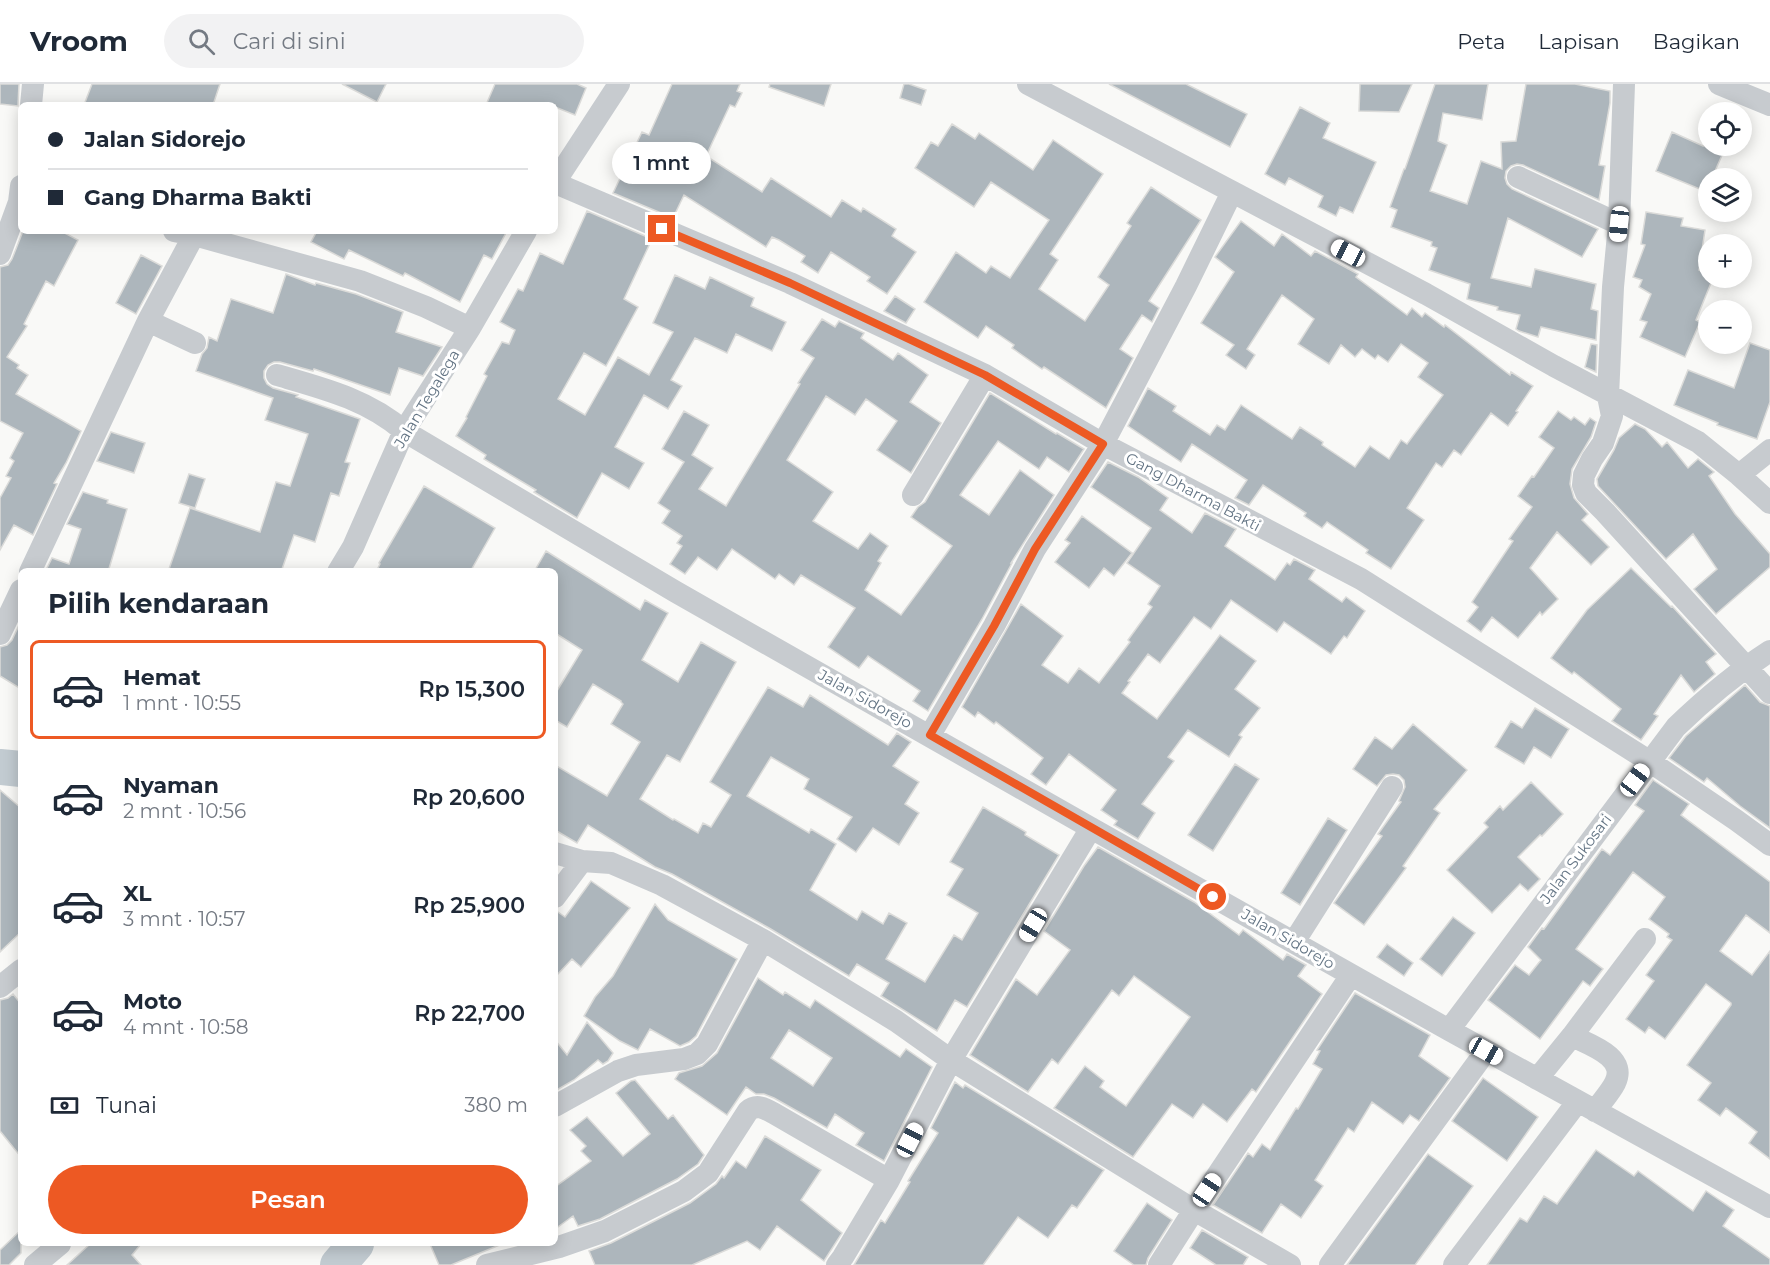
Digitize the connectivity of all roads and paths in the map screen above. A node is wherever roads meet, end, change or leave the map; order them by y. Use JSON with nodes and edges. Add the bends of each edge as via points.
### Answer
{"nodes":[{"id":1,"x":33,"y":84,"type":"edge"},
{"id":2,"x":619,"y":84,"type":"edge"},
{"id":3,"x":1028,"y":84,"type":"edge"},
{"id":4,"x":1624,"y":84,"type":"edge"},
{"id":5,"x":1719,"y":84,"type":"edge"},
{"id":6,"x":31,"y":102,"type":"edge"},
{"id":7,"x":1770,"y":105,"type":"edge"},
{"id":8,"x":558,"y":177,"type":"edge"},
{"id":9,"x":1518,"y":177,"type":"dead end"},
{"id":10,"x":558,"y":183,"type":"edge"},
{"id":11,"x":1232,"y":192,"type":"junction"},
{"id":12,"x":15,"y":198,"type":"edge"},
{"id":13,"x":1619,"y":224,"type":"junction"},
{"id":14,"x":184,"y":234,"type":"edge"},
{"id":15,"x":188,"y":234,"type":"edge"},
{"id":16,"x":524,"y":234,"type":"edge"},
{"id":17,"x":0,"y":254,"type":"edge"},
{"id":18,"x":148,"y":321,"type":"junction"},
{"id":19,"x":470,"y":328,"type":"junction"},
{"id":20,"x":195,"y":343,"type":"dead end"},
{"id":21,"x":277,"y":375,"type":"dead end"},
{"id":22,"x":985,"y":375,"type":"junction"},
{"id":23,"x":1608,"y":396,"type":"junction"},
{"id":24,"x":404,"y":431,"type":"junction"},
{"id":25,"x":1103,"y":444,"type":"junction"},
{"id":26,"x":1770,"y":450,"type":"edge"},
{"id":27,"x":1739,"y":475,"type":"junction"},
{"id":28,"x":913,"y":495,"type":"dead end"},
{"id":29,"x":1770,"y":503,"type":"edge"},
{"id":30,"x":32,"y":568,"type":"edge"},
{"id":31,"x":340,"y":568,"type":"edge"},
{"id":32,"x":18,"y":596,"type":"edge"},
{"id":33,"x":0,"y":634,"type":"edge"},
{"id":34,"x":1770,"y":651,"type":"edge"},
{"id":35,"x":1747,"y":666,"type":"junction"},
{"id":36,"x":1770,"y":693,"type":"edge"},
{"id":37,"x":930,"y":735,"type":"junction"},
{"id":38,"x":1649,"y":761,"type":"junction"},
{"id":39,"x":1392,"y":787,"type":"dead end"},
{"id":40,"x":1091,"y":828,"type":"junction"},
{"id":41,"x":1770,"y":845,"type":"edge"},
{"id":42,"x":558,"y":854,"type":"edge"},
{"id":43,"x":582,"y":861,"type":"junction"},
{"id":44,"x":558,"y":893,"type":"edge"},
{"id":45,"x":1645,"y":939,"type":"dead end"},
{"id":46,"x":763,"y":940,"type":"junction"},
{"id":47,"x":1294,"y":942,"type":"junction"},
{"id":48,"x":18,"y":972,"type":"edge"},
{"id":49,"x":1351,"y":975,"type":"junction"},
{"id":50,"x":0,"y":987,"type":"edge"},
{"id":51,"x":1449,"y":1030,"type":"junction"},
{"id":52,"x":1572,"y":1036,"type":"junction"},
{"id":53,"x":1486,"y":1051,"type":"junction"},
{"id":54,"x":951,"y":1060,"type":"junction"},
{"id":55,"x":1537,"y":1079,"type":"junction"},
{"id":56,"x":558,"y":1104,"type":"edge"},
{"id":57,"x":1587,"y":1106,"type":"junction"},
{"id":58,"x":889,"y":1180,"type":"junction"},
{"id":59,"x":1766,"y":1197,"type":"edge"},
{"id":60,"x":1194,"y":1210,"type":"junction"},
{"id":61,"x":558,"y":1243,"type":"edge"},
{"id":62,"x":58,"y":1246,"type":"edge"},
{"id":63,"x":543,"y":1247,"type":"edge"},
{"id":64,"x":35,"y":1265,"type":"edge"},
{"id":65,"x":487,"y":1265,"type":"edge"},
{"id":66,"x":837,"y":1265,"type":"edge"},
{"id":67,"x":1159,"y":1265,"type":"edge"},
{"id":68,"x":1290,"y":1265,"type":"edge"},
{"id":69,"x":1330,"y":1265,"type":"edge"},
{"id":70,"x":1454,"y":1265,"type":"edge"}],
"edges":[{"from":1,"to":6,"type":"street"},
{"from":2,"to":8,"type":"street"},
{"from":3,"to":11,"type":"street"},
{"from":4,"to":13,"type":"street"},
{"from":5,"to":7,"type":"street"},
{"from":9,"to":13,"type":"street"},
{"from":10,"to":22,"type":"street","name":"Gang Dharma Bakti","via":[[790,283]]},
{"from":11,"to":23,"type":"street"},
{"from":11,"to":25,"type":"street"},
{"from":12,"to":17,"type":"street"},
{"from":13,"to":23,"type":"street"},
{"from":14,"to":18,"type":"street"},
{"from":15,"to":19,"type":"street","via":[[360,281]]},
{"from":16,"to":19,"type":"street","name":"Jalan Tegalega"},
{"from":18,"to":20,"type":"street"},
{"from":18,"to":30,"type":"street"},
{"from":19,"to":24,"type":"street","name":"Jalan Tegalega"},
{"from":21,"to":24,"type":"street","name":"Jalan Sidorejo","via":[[340,393]]},
{"from":22,"to":25,"type":"street","name":"Gang Dharma Bakti"},
{"from":22,"to":28,"type":"street"},
{"from":23,"to":27,"type":"street","via":[[1698,442]]},
{"from":23,"to":35,"type":"street","via":[[1612,417],[1603,443],[1584,475],[1586,493]]},
{"from":24,"to":31,"type":"street","name":"Jalan Tegalega"},
{"from":24,"to":37,"type":"street","name":"Jalan Sidorejo","via":[[676,592]]},
{"from":25,"to":37,"type":"street","via":[[1035,549]]},
{"from":25,"to":38,"type":"street","name":"Gang Dharma Bakti","via":[[1361,579]]},
{"from":26,"to":27,"type":"street"},
{"from":27,"to":29,"type":"street"},
{"from":32,"to":33,"type":"street"},
{"from":34,"to":35,"type":"street","name":"Jalan Sukosari"},
{"from":35,"to":36,"type":"street"},
{"from":35,"to":38,"type":"street","name":"Jalan Sukosari","via":[[1694,709]]},
{"from":37,"to":40,"type":"street","name":"Jalan Sidorejo"},
{"from":38,"to":41,"type":"street","name":"Gang Dharma Bakti"},
{"from":38,"to":51,"type":"street","name":"Jalan Sukosari"},
{"from":39,"to":47,"type":"street"},
{"from":40,"to":47,"type":"street","name":"Jalan Sidorejo"},
{"from":40,"to":54,"type":"street"},
{"from":42,"to":43,"type":"street"},
{"from":43,"to":44,"type":"street"},
{"from":43,"to":46,"type":"street","via":[[611,863],[662,885]]},
{"from":45,"to":52,"type":"street"},
{"from":46,"to":54,"type":"street","via":[[896,1021]]},
{"from":46,"to":56,"type":"street","via":[[698,1054],[618,1071]]},
{"from":47,"to":49,"type":"street","name":"Jalan Sidorejo"},
{"from":48,"to":50,"type":"street"},
{"from":49,"to":51,"type":"street","name":"Jalan Sidorejo"},
{"from":49,"to":60,"type":"street"},
{"from":51,"to":53,"type":"street","name":"Jalan Sidorejo"},
{"from":52,"to":55,"type":"street"},
{"from":52,"to":57,"type":"street","via":[[1602,1051],[1617,1067],[1614,1084]]},
{"from":53,"to":55,"type":"street","name":"Jalan Sidorejo"},
{"from":53,"to":69,"type":"street"},
{"from":54,"to":58,"type":"street"},
{"from":54,"to":60,"type":"street"},
{"from":55,"to":57,"type":"street","name":"Jalan Sidorejo"},
{"from":57,"to":59,"type":"street","name":"Jalan Sidorejo"},
{"from":57,"to":70,"type":"street"},
{"from":58,"to":61,"type":"street","via":[[756,1106],[748,1111],[708,1173],[684,1191],[605,1231]]},
{"from":58,"to":66,"type":"street"},
{"from":60,"to":67,"type":"street"},
{"from":60,"to":68,"type":"street"},
{"from":62,"to":64,"type":"street"},
{"from":63,"to":65,"type":"street"}]}
